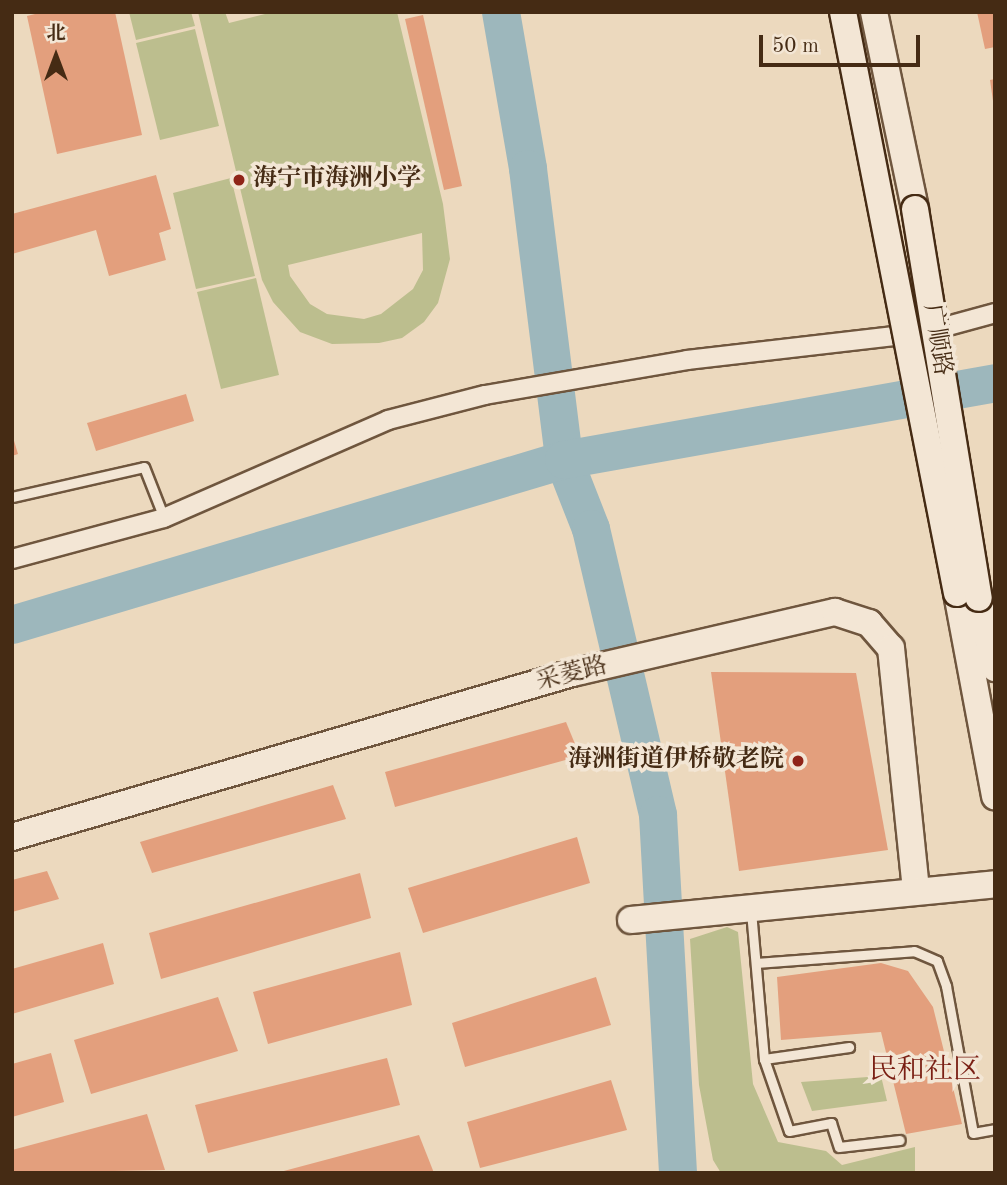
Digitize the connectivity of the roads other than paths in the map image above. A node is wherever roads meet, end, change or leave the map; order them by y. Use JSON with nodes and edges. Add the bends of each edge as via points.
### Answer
{"nodes":[{"id":1,"x":843,"y":12,"type":"edge"},
{"id":2,"x":874,"y":12,"type":"edge"},
{"id":3,"x":995,"y":313,"type":"edge"},
{"id":4,"x":12,"y":497,"type":"edge"},
{"id":5,"x":164,"y":518,"type":"junction"},
{"id":6,"x":12,"y":559,"type":"edge"},
{"id":7,"x":968,"y":595,"type":"junction"},
{"id":8,"x":995,"y":668,"type":"edge"},
{"id":9,"x":995,"y":796,"type":"edge"},
{"id":10,"x":12,"y":837,"type":"edge"},
{"id":11,"x":995,"y":884,"type":"edge"},
{"id":12,"x":916,"y":891,"type":"junction"},
{"id":13,"x":751,"y":906,"type":"junction"},
{"id":14,"x":631,"y":920,"type":"dead end"},
{"id":15,"x":755,"y":962,"type":"junction"},
{"id":16,"x":849,"y":1047,"type":"dead end"},
{"id":17,"x":764,"y":1059,"type":"junction"},
{"id":18,"x":995,"y":1129,"type":"edge"},
{"id":19,"x":900,"y":1140,"type":"dead end"}],
"edges":[{"from":1,"to":7,"type":"street","bridge":true},
{"from":2,"to":7,"type":"street","name":"广顺路","bridge":true,"via":[[915,209]]},
{"from":3,"to":5,"type":"street","via":[[922,333],[633,370],[485,395],[388,420]]},
{"from":4,"to":5,"type":"lane","via":[[144,467]]},
{"from":5,"to":6,"type":"street"},
{"from":7,"to":8,"type":"street","name":"广顺路"},
{"from":7,"to":9,"type":"street","name":"广顺路"},
{"from":10,"to":12,"type":"street","name":"采菱路","via":[[572,673],[835,612],[869,623],[891,648]]},
{"from":11,"to":12,"type":"street"},
{"from":12,"to":13,"type":"street"},
{"from":13,"to":14,"type":"street"},
{"from":13,"to":15,"type":"lane"},
{"from":15,"to":17,"type":"lane"},
{"from":15,"to":18,"type":"lane","via":[[915,951],[937,961],[946,986],[973,1133]]},
{"from":16,"to":17,"type":"lane"},
{"from":17,"to":19,"type":"lane","via":[[789,1131],[831,1123],[839,1147]]}]}
